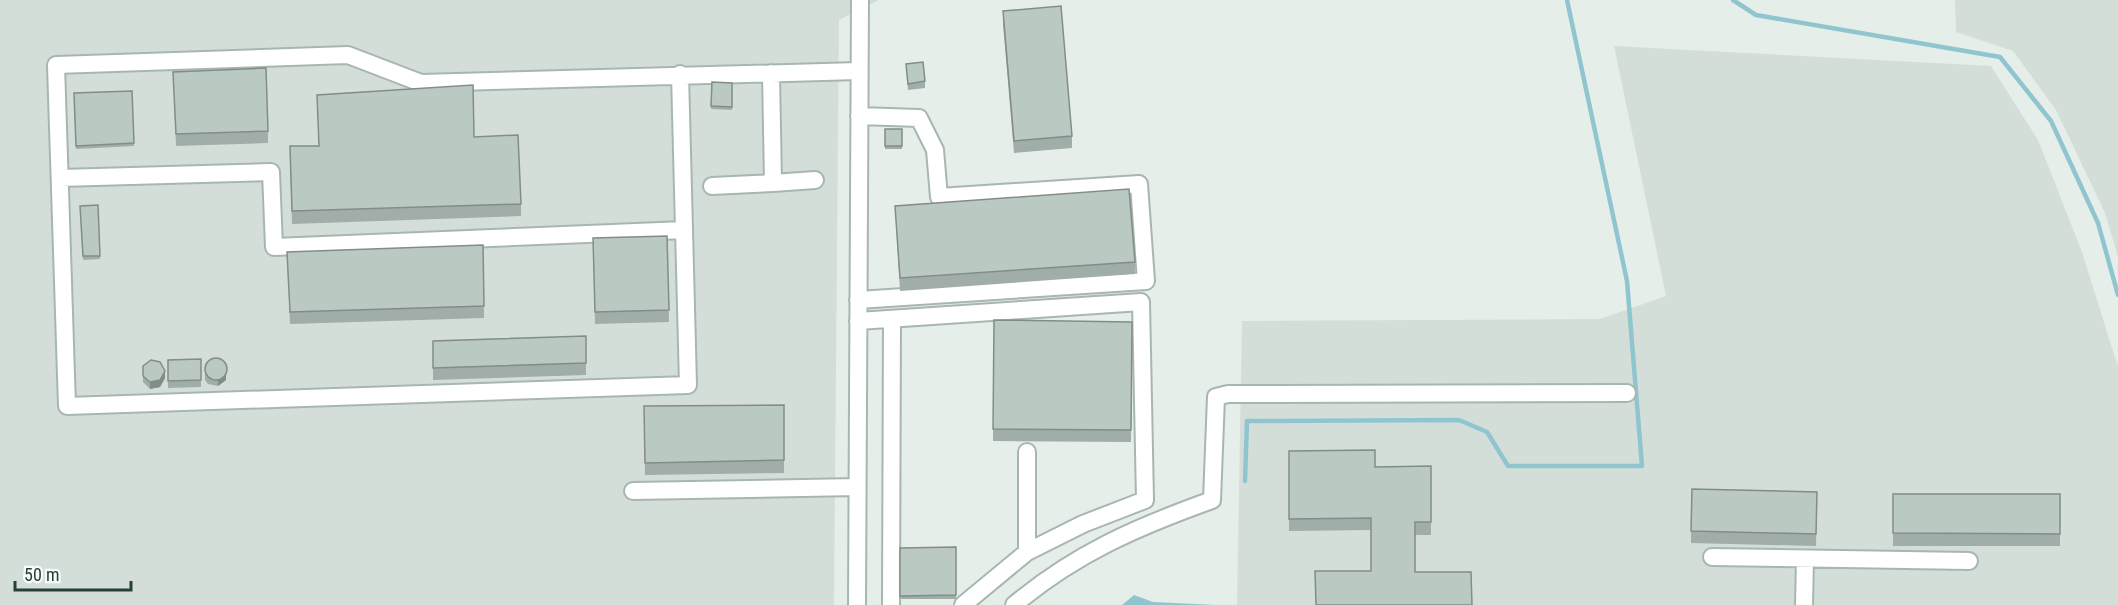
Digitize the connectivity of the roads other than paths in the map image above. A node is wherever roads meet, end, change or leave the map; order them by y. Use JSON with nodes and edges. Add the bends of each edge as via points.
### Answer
{"nodes":[{"id":1,"x":860,"y":0,"type":"edge"},
{"id":2,"x":858,"y":71,"type":"junction"},
{"id":3,"x":771,"y":73,"type":"junction"},
{"id":4,"x":680,"y":74,"type":"junction"},
{"id":5,"x":859,"y":117,"type":"junction"},
{"id":6,"x":60,"y":178,"type":"junction"},
{"id":7,"x":815,"y":180,"type":"dead end"},
{"id":8,"x":773,"y":183,"type":"junction"},
{"id":9,"x":712,"y":186,"type":"dead end"},
{"id":10,"x":684,"y":230,"type":"junction"},
{"id":11,"x":858,"y":300,"type":"junction"},
{"id":12,"x":892,"y":319,"type":"junction"},
{"id":13,"x":858,"y":321,"type":"junction"},
{"id":14,"x":1627,"y":393,"type":"dead end"},
{"id":15,"x":1027,"y":453,"type":"dead end"},
{"id":16,"x":857,"y":487,"type":"junction"},
{"id":17,"x":633,"y":491,"type":"dead end"},
{"id":18,"x":1028,"y":552,"type":"junction"},
{"id":19,"x":1712,"y":557,"type":"dead end"},
{"id":20,"x":1805,"y":559,"type":"junction"},
{"id":21,"x":1969,"y":561,"type":"dead end"},
{"id":22,"x":857,"y":605,"type":"edge"},
{"id":23,"x":891,"y":605,"type":"edge"},
{"id":24,"x":963,"y":605,"type":"edge"},
{"id":25,"x":1014,"y":605,"type":"edge"},
{"id":26,"x":1804,"y":605,"type":"edge"}],
"edges":[{"from":1,"to":2,"type":"lane"},
{"from":2,"to":3,"type":"lane"},
{"from":2,"to":5,"type":"lane"},
{"from":3,"to":4,"type":"lane"},
{"from":3,"to":8,"type":"lane"},
{"from":4,"to":6,"type":"lane","via":[[421,83],[348,55],[56,65]]},
{"from":4,"to":10,"type":"lane"},
{"from":5,"to":11,"type":"lane"},
{"from":5,"to":11,"type":"lane","via":[[919,118],[935,150],[939,197],[1140,184],[1146,281]]},
{"from":6,"to":10,"type":"lane","via":[[271,172],[274,247]]},
{"from":6,"to":10,"type":"lane","via":[[67,406],[688,385]]},
{"from":7,"to":8,"type":"lane"},
{"from":8,"to":9,"type":"lane"},
{"from":11,"to":13,"type":"lane"},
{"from":12,"to":13,"type":"lane"},
{"from":12,"to":18,"type":"lane","via":[[1141,302],[1145,500],[1083,524]]},
{"from":12,"to":23,"type":"lane"},
{"from":13,"to":16,"type":"lane"},
{"from":14,"to":25,"type":"lane","via":[[1216,397],[1212,500],[1140,526],[1093,549]]},
{"from":15,"to":18,"type":"lane"},
{"from":16,"to":17,"type":"lane"},
{"from":16,"to":22,"type":"lane"},
{"from":18,"to":24,"type":"lane"},
{"from":19,"to":20,"type":"lane"},
{"from":20,"to":21,"type":"lane"},
{"from":20,"to":26,"type":"lane"}]}
